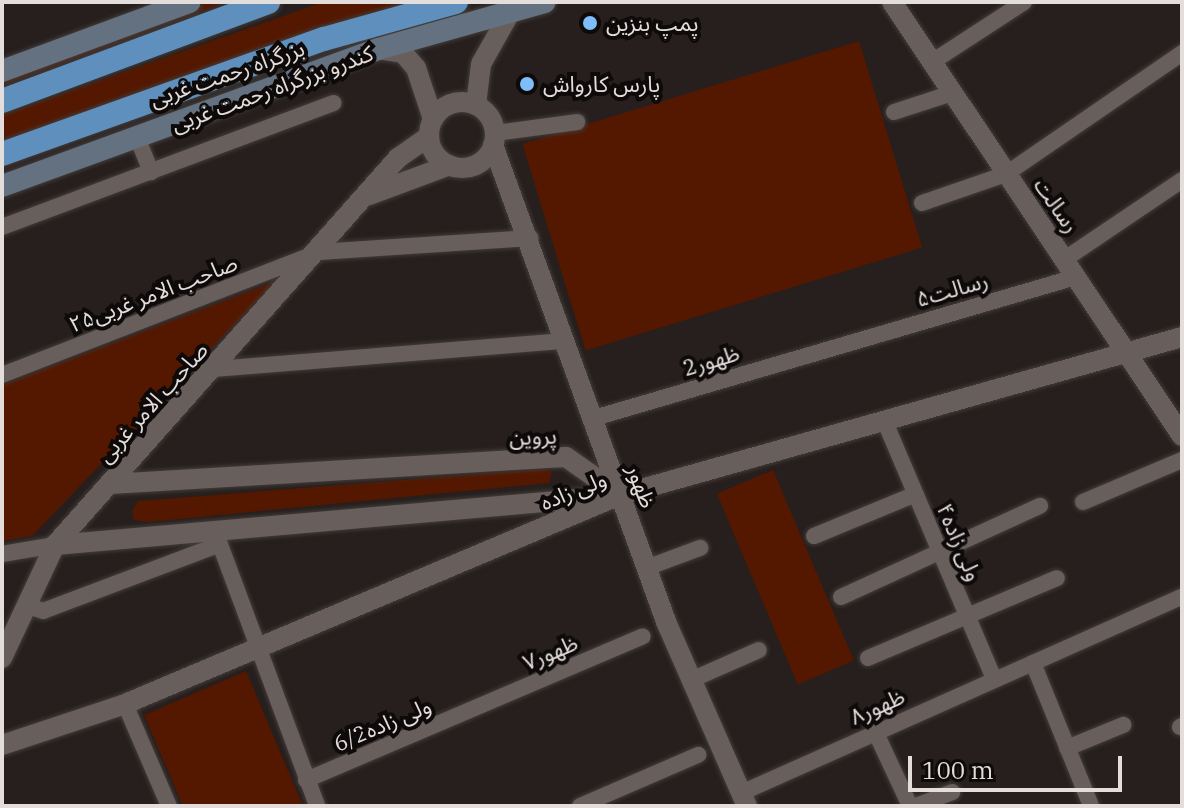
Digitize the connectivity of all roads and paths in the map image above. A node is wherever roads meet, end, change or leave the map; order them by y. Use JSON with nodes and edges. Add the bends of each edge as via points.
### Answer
{"nodes":[{"id":1,"x":190,"y":2,"type":"edge"},
{"id":2,"x":268,"y":2,"type":"edge"},
{"id":3,"x":456,"y":2,"type":"edge"},
{"id":4,"x":545,"y":2,"type":"edge"},
{"id":5,"x":892,"y":2,"type":"edge"},
{"id":6,"x":1024,"y":2,"type":"edge"},
{"id":7,"x":511,"y":11,"type":"junction"},
{"id":8,"x":378,"y":49,"type":"junction"},
{"id":9,"x":1182,"y":53,"type":"edge"},
{"id":10,"x":932,"y":62,"type":"junction"},
{"id":11,"x":2,"y":71,"type":"edge"},
{"id":12,"x":952,"y":93,"type":"junction"},
{"id":13,"x":2,"y":101,"type":"edge"},
{"id":14,"x":334,"y":103,"type":"dead end"},
{"id":15,"x":476,"y":105,"type":"junction"},
{"id":16,"x":894,"y":112,"type":"dead end"},
{"id":17,"x":577,"y":122,"type":"dead end"},
{"id":18,"x":431,"y":127,"type":"junction"},
{"id":19,"x":137,"y":137,"type":"junction"},
{"id":20,"x":494,"y":139,"type":"junction"},
{"id":21,"x":2,"y":154,"type":"edge"},
{"id":22,"x":458,"y":166,"type":"junction"},
{"id":23,"x":151,"y":172,"type":"junction"},
{"id":24,"x":1006,"y":174,"type":"junction"},
{"id":25,"x":505,"y":178,"type":"junction"},
{"id":26,"x":1182,"y":180,"type":"edge"},
{"id":27,"x":2,"y":186,"type":"edge"},
{"id":28,"x":365,"y":196,"type":"junction"},
{"id":29,"x":922,"y":203,"type":"dead end"},
{"id":30,"x":2,"y":227,"type":"edge"},
{"id":31,"x":531,"y":238,"type":"junction"},
{"id":32,"x":319,"y":252,"type":"junction"},
{"id":33,"x":1070,"y":268,"type":"junction"},
{"id":34,"x":1182,"y":337,"type":"edge"},
{"id":35,"x":566,"y":341,"type":"junction"},
{"id":36,"x":841,"y":344,"type":"joint"},
{"id":37,"x":1128,"y":351,"type":"junction"},
{"id":38,"x":215,"y":369,"type":"junction"},
{"id":39,"x":2,"y":375,"type":"edge"},
{"id":40,"x":594,"y":418,"type":"junction"},
{"id":41,"x":885,"y":422,"type":"junction"},
{"id":42,"x":1182,"y":436,"type":"edge"},
{"id":43,"x":566,"y":457,"type":"junction"},
{"id":44,"x":1182,"y":460,"type":"edge"},
{"id":45,"x":110,"y":484,"type":"junction"},
{"id":46,"x":916,"y":494,"type":"junction"},
{"id":47,"x":620,"y":495,"type":"junction"},
{"id":48,"x":572,"y":500,"type":"junction"},
{"id":49,"x":1083,"y":502,"type":"dead end"},
{"id":50,"x":1040,"y":506,"type":"dead end"},
{"id":51,"x":814,"y":536,"type":"dead end"},
{"id":52,"x":218,"y":538,"type":"junction"},
{"id":53,"x":55,"y":545,"type":"junction"},
{"id":54,"x":700,"y":548,"type":"dead end"},
{"id":55,"x":940,"y":552,"type":"junction"},
{"id":56,"x":2,"y":554,"type":"edge"},
{"id":57,"x":646,"y":568,"type":"junction"},
{"id":58,"x":1057,"y":578,"type":"dead end"},
{"id":59,"x":841,"y":597,"type":"dead end"},
{"id":60,"x":1182,"y":597,"type":"edge"},
{"id":61,"x":27,"y":606,"type":"junction"},
{"id":62,"x":968,"y":617,"type":"junction"},
{"id":63,"x":643,"y":636,"type":"dead end"},
{"id":64,"x":258,"y":648,"type":"junction"},
{"id":65,"x":759,"y":650,"type":"dead end"},
{"id":66,"x":2,"y":658,"type":"edge"},
{"id":67,"x":868,"y":658,"type":"dead end"},
{"id":68,"x":1033,"y":663,"type":"junction"},
{"id":69,"x":994,"y":679,"type":"junction"},
{"id":70,"x":691,"y":680,"type":"junction"},
{"id":71,"x":125,"y":704,"type":"junction"},
{"id":72,"x":475,"y":708,"type":"joint"},
{"id":73,"x":1123,"y":725,"type":"dead end"},
{"id":74,"x":875,"y":731,"type":"junction"},
{"id":75,"x":2,"y":745,"type":"edge"},
{"id":76,"x":1067,"y":748,"type":"junction"},
{"id":77,"x":698,"y":755,"type":"dead end"},
{"id":78,"x":306,"y":780,"type":"junction"},
{"id":79,"x":952,"y":792,"type":"dead end"},
{"id":80,"x":744,"y":800,"type":"edge"},
{"id":81,"x":169,"y":806,"type":"edge"},
{"id":82,"x":317,"y":806,"type":"edge"},
{"id":83,"x":580,"y":806,"type":"edge"},
{"id":84,"x":910,"y":806,"type":"edge"},
{"id":85,"x":916,"y":806,"type":"edge"},
{"id":86,"x":1091,"y":806,"type":"edge"}],
"edges":[{"from":1,"to":11,"type":"main road"},
{"from":2,"to":13,"type":"highway"},
{"from":3,"to":21,"type":"highway","name":"بزرگراه رحمت غربی","via":[[324,39]]},
{"from":4,"to":7,"type":"main road","name":"کندرو بزرگراه رحمت غربی"},
{"from":5,"to":10,"type":"street","name":"رسالت"},
{"from":6,"to":10,"type":"street"},
{"from":7,"to":8,"type":"main road","name":"کندرو بزرگراه رحمت غربی"},
{"from":7,"to":15,"type":"street","via":[[481,64]]},
{"from":8,"to":18,"type":"street","via":[[403,53],[416,68]]},
{"from":8,"to":19,"type":"main road","name":"کندرو بزرگراه رحمت غربی"},
{"from":9,"to":24,"type":"street"},
{"from":10,"to":12,"type":"street","name":"رسالت"},
{"from":12,"to":16,"type":"street"},
{"from":12,"to":24,"type":"street","name":"رسالت"},
{"from":14,"to":23,"type":"street"},
{"from":15,"to":18,"type":"street","via":[[452,104]]},
{"from":15,"to":20,"type":"street","name":"ظهور"},
{"from":17,"to":20,"type":"street"},
{"from":18,"to":22,"type":"street"},
{"from":18,"to":28,"type":"street","name":"صاحب الامر غربی"},
{"from":19,"to":23,"type":"street"},
{"from":19,"to":27,"type":"main road","name":"کندرو بزرگراه رحمت غربی"},
{"from":20,"to":22,"type":"street"},
{"from":20,"to":25,"type":"street","name":"ظهور"},
{"from":22,"to":25,"type":"street"},
{"from":22,"to":28,"type":"street"},
{"from":23,"to":30,"type":"street"},
{"from":24,"to":29,"type":"street"},
{"from":24,"to":33,"type":"street","name":"رسالت"},
{"from":25,"to":31,"type":"street","name":"ظهور"},
{"from":26,"to":33,"type":"street","name":"رسالت۵"},
{"from":28,"to":32,"type":"street","name":"صاحب الامر غربی"},
{"from":31,"to":32,"type":"street","name":"صاحب الامر غربی۲۵"},
{"from":31,"to":35,"type":"street","name":"ظهور"},
{"from":32,"to":38,"type":"street","name":"صاحب الامر غربی"},
{"from":32,"to":39,"type":"street","name":"صاحب الامر غربی۲۵"},
{"from":33,"to":36,"type":"street","name":"رسالت۵"},
{"from":33,"to":37,"type":"street","name":"رسالت"},
{"from":34,"to":37,"type":"street","name":"ولی زاده"},
{"from":35,"to":38,"type":"street"},
{"from":35,"to":40,"type":"street","name":"ظهور"},
{"from":36,"to":40,"type":"street","name":"2ظهور"},
{"from":37,"to":41,"type":"street","name":"ولی زاده"},
{"from":37,"to":42,"type":"street","name":"رسالت"},
{"from":38,"to":45,"type":"street","name":"صاحب الامر غربی"},
{"from":40,"to":47,"type":"street","name":"ظهور"},
{"from":41,"to":46,"type":"street","name":"ولی زاده۴"},
{"from":41,"to":47,"type":"street","name":"ولی زاده"},
{"from":43,"to":45,"type":"street","name":"پروین"},
{"from":43,"to":47,"type":"street","name":"پروین"},
{"from":43,"to":48,"type":"street"},
{"from":44,"to":49,"type":"street"},
{"from":45,"to":53,"type":"street","name":"صاحب الامر غربی"},
{"from":46,"to":51,"type":"street"},
{"from":46,"to":55,"type":"street","name":"ولی زاده۴"},
{"from":47,"to":48,"type":"street"},
{"from":47,"to":57,"type":"street","name":"ظهور"},
{"from":47,"to":64,"type":"street","name":"ولی زاده"},
{"from":48,"to":52,"type":"street"},
{"from":50,"to":55,"type":"street"},
{"from":52,"to":53,"type":"street"},
{"from":52,"to":61,"type":"street","via":[[43,611]]},
{"from":52,"to":64,"type":"street"},
{"from":53,"to":56,"type":"street"},
{"from":53,"to":61,"type":"street","name":"صاحب الامر غربی"},
{"from":54,"to":57,"type":"street"},
{"from":55,"to":59,"type":"street"},
{"from":55,"to":62,"type":"street","name":"ولی زاده۴"},
{"from":57,"to":70,"type":"street","name":"ظهور"},
{"from":58,"to":62,"type":"street"},
{"from":60,"to":68,"type":"street","name":"ظهور۸"},
{"from":61,"to":66,"type":"street","name":"صاحب الامر غربی"},
{"from":62,"to":67,"type":"street"},
{"from":62,"to":69,"type":"street","name":"ولی زاده۴"},
{"from":63,"to":72,"type":"street","name":"ظهور۷"},
{"from":64,"to":71,"type":"street","name":"ولی زاده"},
{"from":64,"to":78,"type":"street"},
{"from":65,"to":70,"type":"street"},
{"from":68,"to":69,"type":"street","name":"ظهور۸"},
{"from":68,"to":76,"type":"street"},
{"from":69,"to":74,"type":"street","name":"ظهور۸"},
{"from":70,"to":80,"type":"street","name":"ظهور"},
{"from":71,"to":75,"type":"street","name":"ولی زاده"},
{"from":71,"to":81,"type":"street"},
{"from":72,"to":78,"type":"street","name":"6/2ولی زاده"},
{"from":73,"to":76,"type":"street"},
{"from":74,"to":80,"type":"street","name":"ظهور۸"},
{"from":74,"to":84,"type":"street"},
{"from":76,"to":86,"type":"street"},
{"from":77,"to":83,"type":"street"},
{"from":78,"to":82,"type":"street"},
{"from":79,"to":85,"type":"street"}]}
